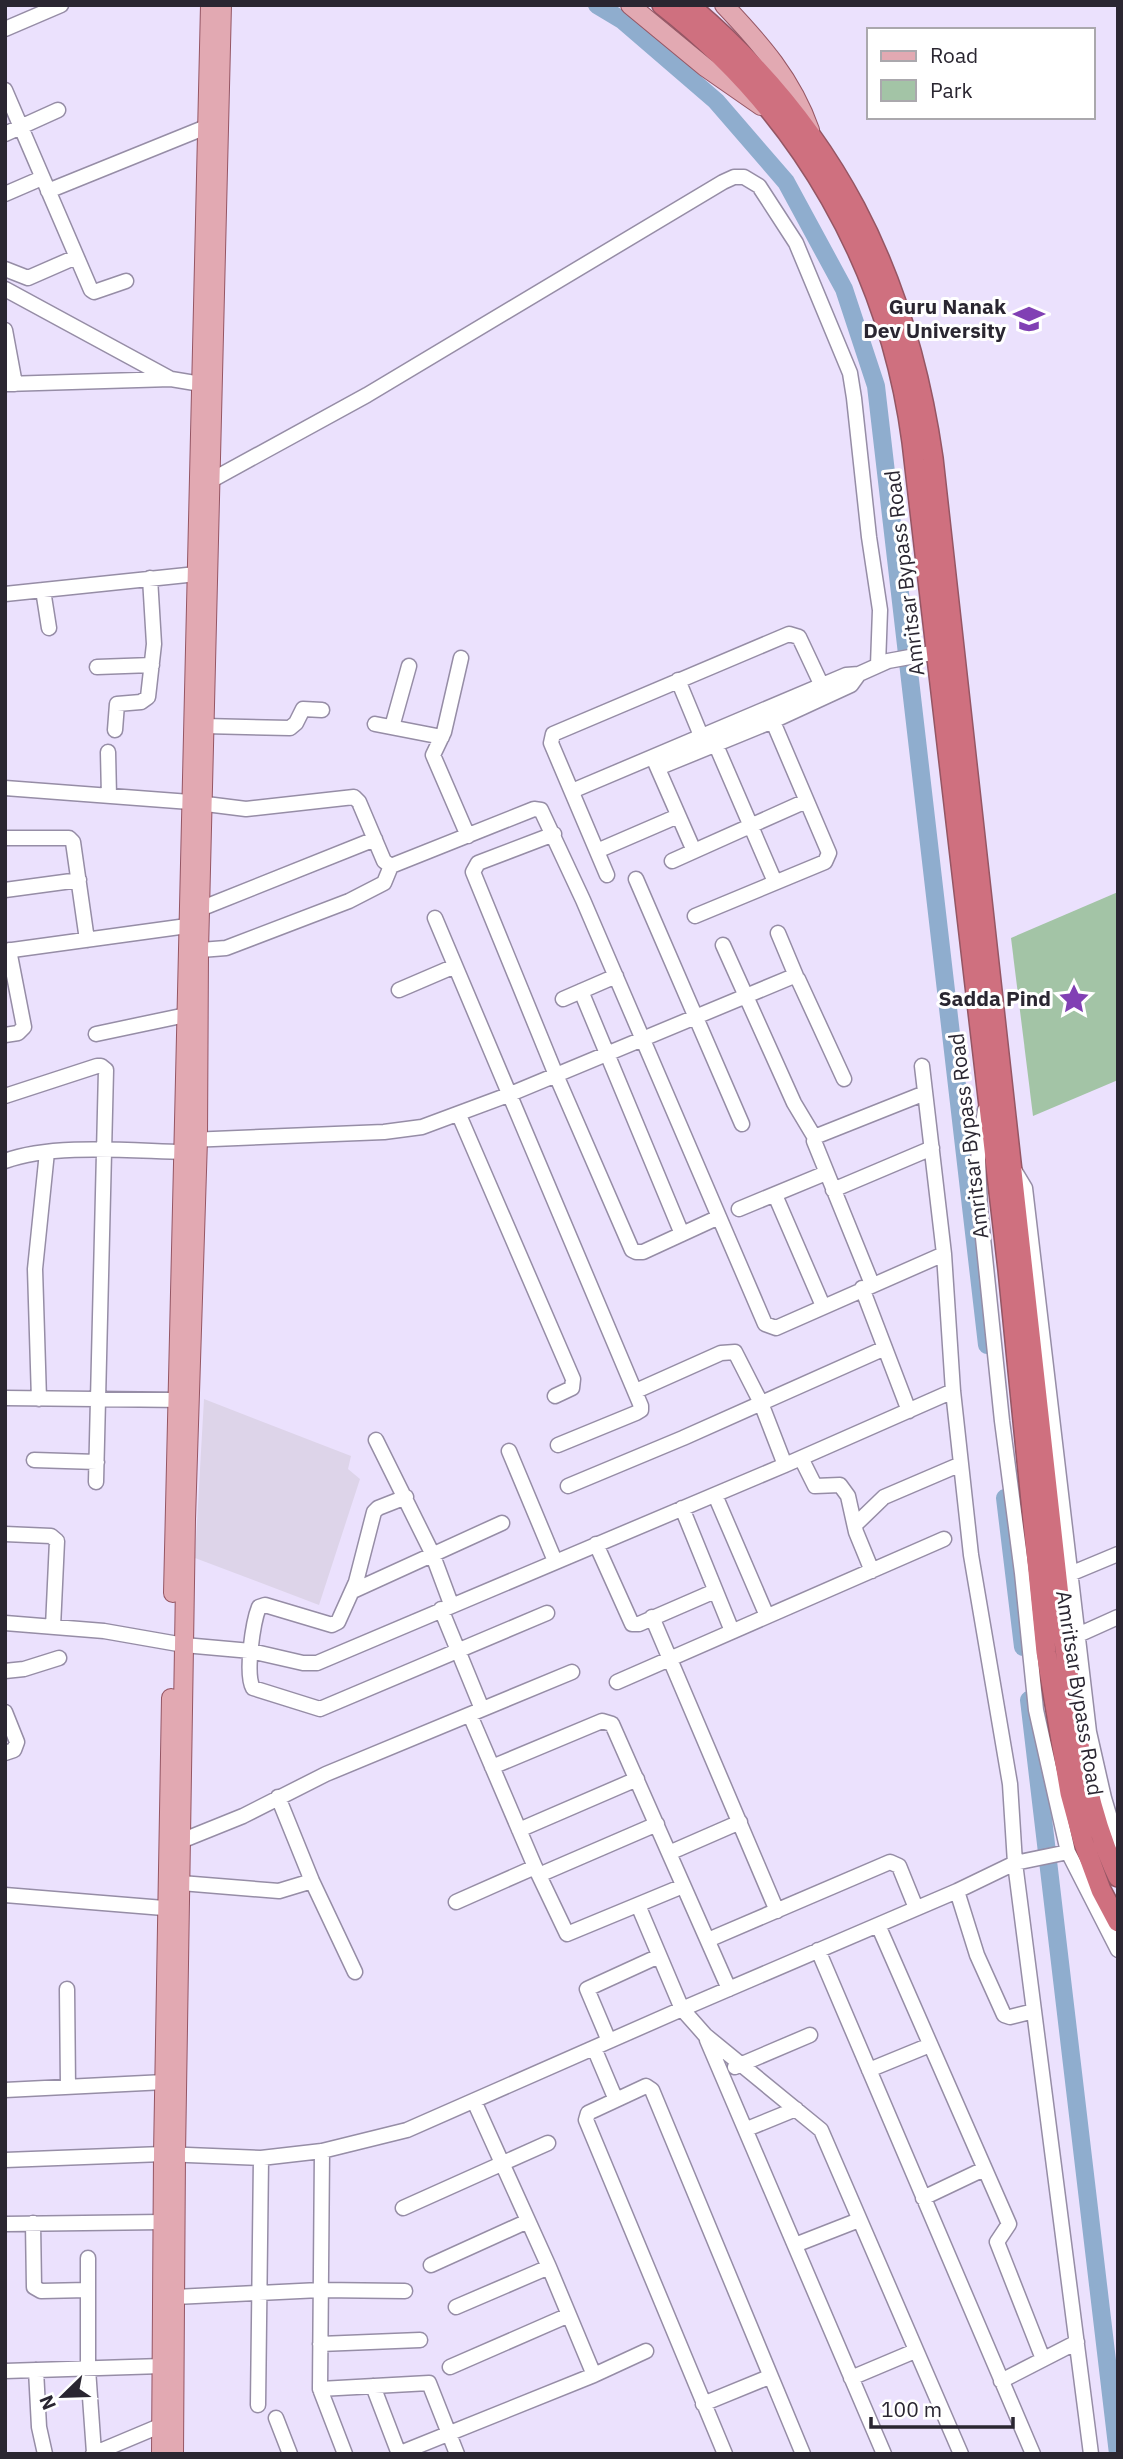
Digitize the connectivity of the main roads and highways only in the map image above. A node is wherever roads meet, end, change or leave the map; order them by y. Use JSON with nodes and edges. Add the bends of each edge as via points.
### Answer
{"nodes":[{"id":1,"x":209,"y":5,"type":"edge"},
{"id":2,"x":222,"y":5,"type":"edge"},
{"id":3,"x":629,"y":5,"type":"edge"},
{"id":4,"x":662,"y":5,"type":"edge"},
{"id":5,"x":689,"y":5,"type":"edge"},
{"id":6,"x":724,"y":5,"type":"edge"},
{"id":7,"x":759,"y":84,"type":"junction"},
{"id":8,"x":775,"y":116,"type":"junction"},
{"id":9,"x":214,"y":124,"type":"junction"},
{"id":10,"x":812,"y":135,"type":"junction"},
{"id":11,"x":201,"y":574,"type":"junction"},
{"id":12,"x":196,"y":803,"type":"junction"},
{"id":13,"x":193,"y":952,"type":"junction"},
{"id":14,"x":189,"y":1144,"type":"junction"},
{"id":15,"x":178,"y":1644,"type":"junction"},
{"id":16,"x":1118,"y":1877,"type":"edge"},
{"id":17,"x":174,"y":1908,"type":"junction"},
{"id":18,"x":1118,"y":1922,"type":"edge"},
{"id":19,"x":169,"y":2155,"type":"junction"},
{"id":20,"x":161,"y":2454,"type":"edge"},
{"id":21,"x":174,"y":2454,"type":"edge"}],
"edges":[{"from":1,"to":9,"type":"main road"},
{"from":2,"to":9,"type":"main road"},
{"from":3,"to":8,"type":"main road"},
{"from":4,"to":7,"type":"highway"},
{"from":5,"to":7,"type":"highway","via":[[720,31]]},
{"from":6,"to":10,"type":"main road","via":[[788,82]]},
{"from":7,"to":8,"type":"highway","name":"Amritsar Bypass Road"},
{"from":7,"to":10,"type":"highway","name":"Amritsar Bypass Road"},
{"from":8,"to":18,"type":"highway","name":"Amritsar Bypass Road","via":[[810,163],[857,247],[896,359],[911,429],[930,653],[1008,1270],[1053,1699],[1083,1841]]},
{"from":9,"to":11,"type":"main road","via":[[201,384]]},
{"from":9,"to":11,"type":"main road","via":[[210,481]]},
{"from":10,"to":16,"type":"highway","name":"Amritsar Bypass Road","via":[[858,210],[886,273],[913,354],[929,425],[1075,1725],[1096,1822]]},
{"from":11,"to":12,"type":"main road"},
{"from":11,"to":12,"type":"main road","via":[[204,726]]},
{"from":12,"to":13,"type":"main road","via":[[200,909]]},
{"from":12,"to":13,"type":"main road","via":[[187,926]]},
{"from":13,"to":14,"type":"main road"},
{"from":13,"to":14,"type":"main road","via":[[186,1015]]},
{"from":14,"to":15,"type":"main road"},
{"from":15,"to":17,"type":"main road"},
{"from":15,"to":17,"type":"main road","via":[[181,1883]]},
{"from":17,"to":19,"type":"main road"},
{"from":17,"to":19,"type":"main road","via":[[165,2082]]},
{"from":19,"to":20,"type":"main road","via":[[163,2222]]},
{"from":19,"to":21,"type":"main road","via":[[175,2297]]}]}
